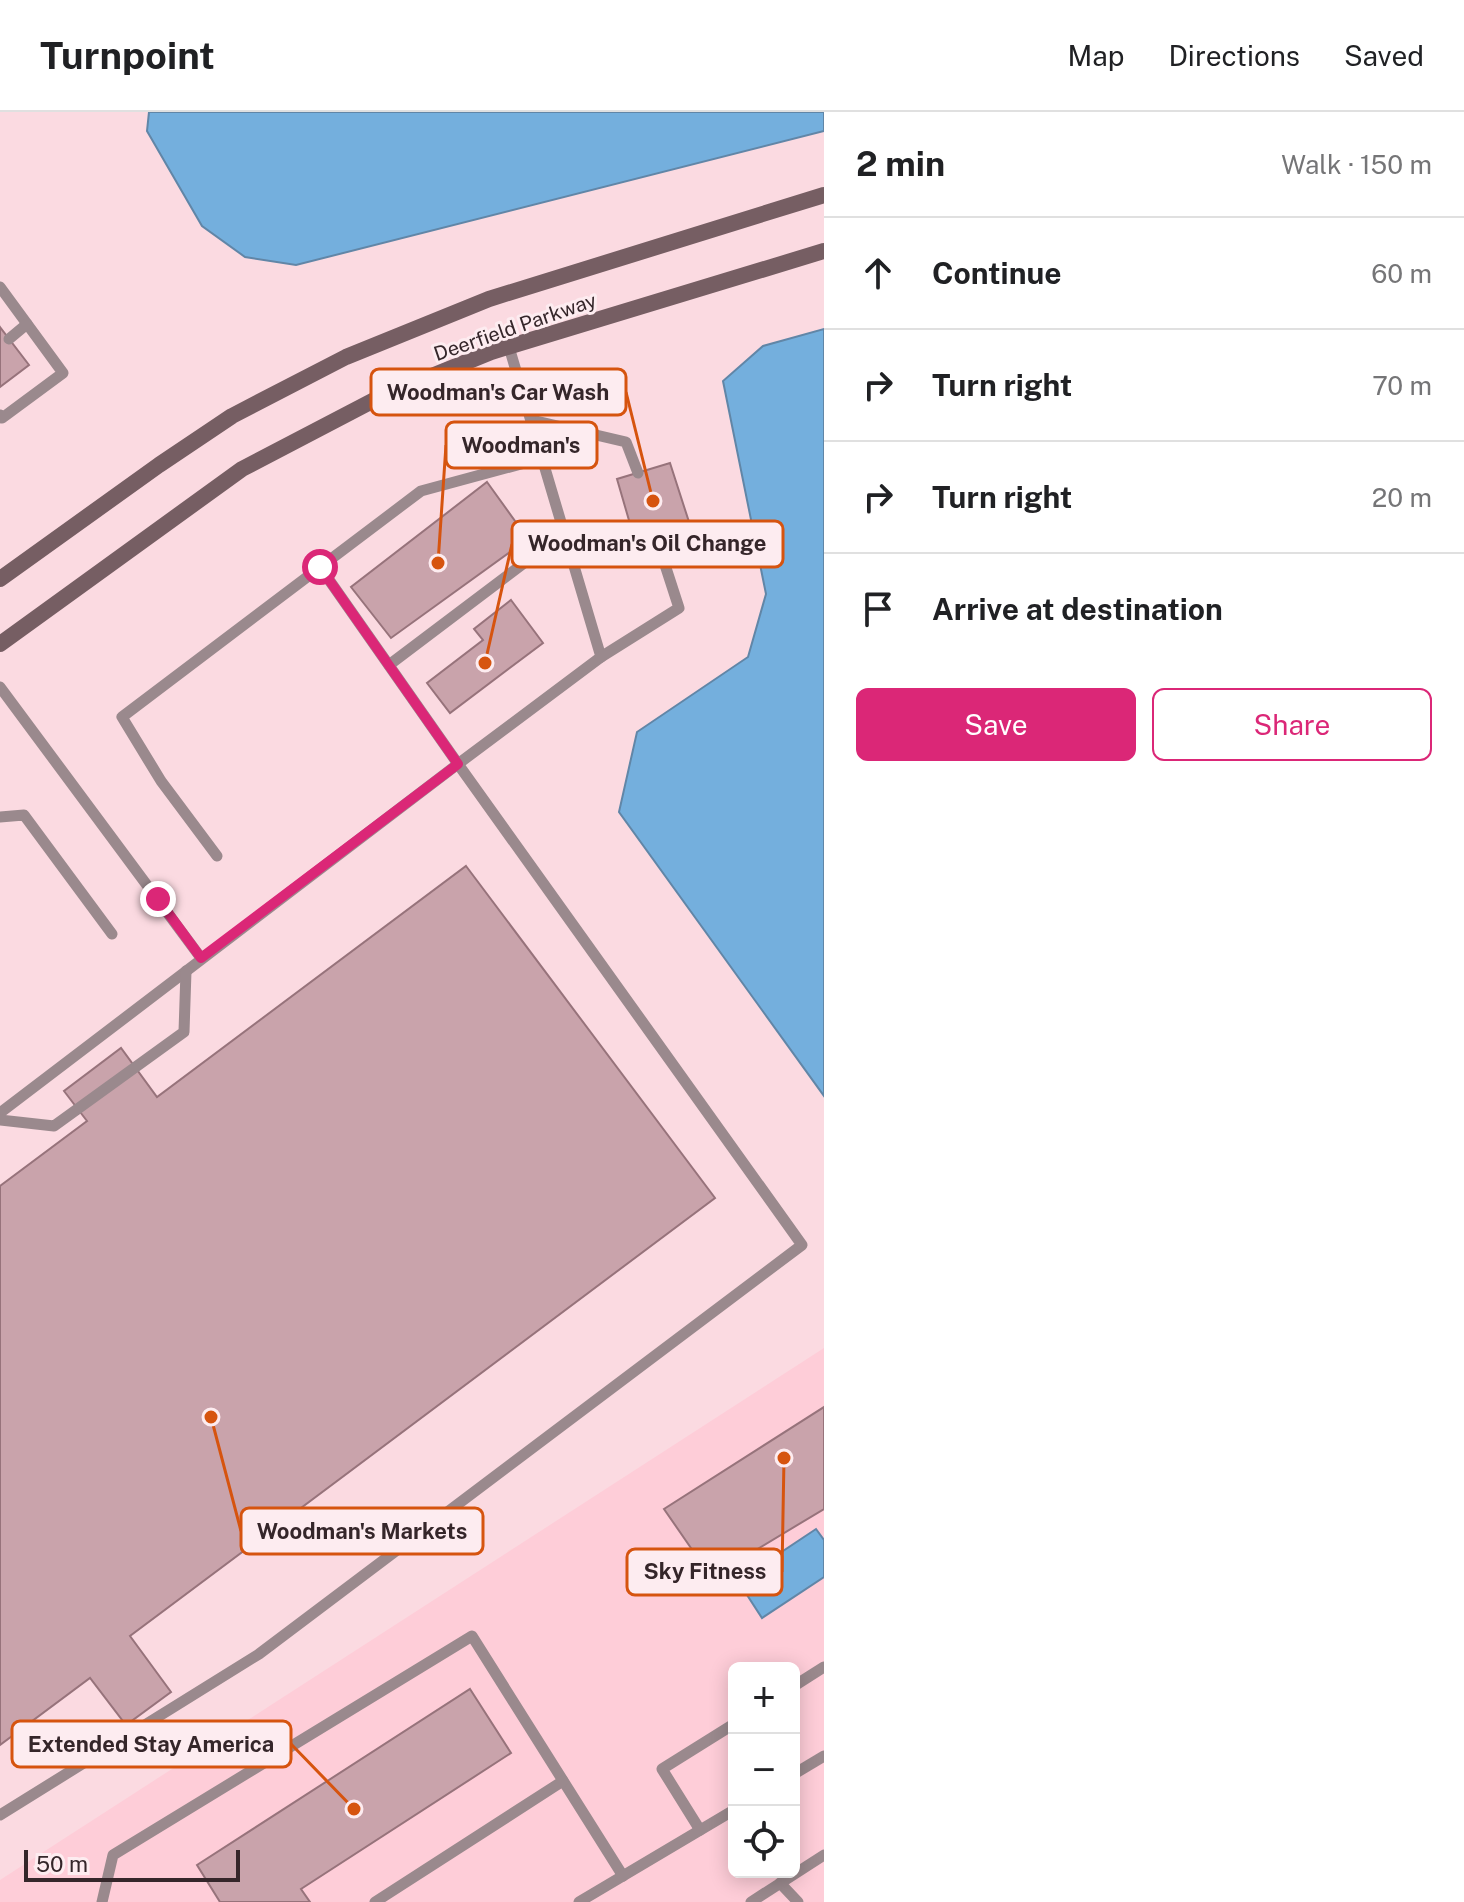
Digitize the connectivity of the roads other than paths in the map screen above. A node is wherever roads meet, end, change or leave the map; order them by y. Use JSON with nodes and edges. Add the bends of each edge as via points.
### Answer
{"nodes":[{"id":1,"x":824,"y":195,"type":"edge"},
{"id":2,"x":824,"y":251,"type":"edge"},
{"id":3,"x":1,"y":291,"type":"edge"},
{"id":4,"x":27,"y":324,"type":"junction"},
{"id":5,"x":9,"y":339,"type":"dead end"},
{"id":6,"x":509,"y":347,"type":"junction"},
{"id":7,"x":0,"y":415,"type":"edge"},
{"id":8,"x":532,"y":420,"type":"junction"},
{"id":9,"x":543,"y":458,"type":"junction"},
{"id":10,"x":638,"y":473,"type":"dead end"},
{"id":11,"x":565,"y":532,"type":"junction"},
{"id":12,"x":655,"y":534,"type":"dead end"},
{"id":13,"x":320,"y":567,"type":"junction"},
{"id":14,"x":0,"y":579,"type":"edge"},
{"id":15,"x":0,"y":644,"type":"edge"},
{"id":16,"x":601,"y":657,"type":"junction"},
{"id":17,"x":389,"y":665,"type":"junction"},
{"id":18,"x":0,"y":687,"type":"edge"},
{"id":19,"x":458,"y":764,"type":"junction"},
{"id":20,"x":0,"y":817,"type":"edge"},
{"id":21,"x":217,"y":856,"type":"dead end"},
{"id":22,"x":112,"y":934,"type":"dead end"},
{"id":23,"x":201,"y":958,"type":"junction"},
{"id":24,"x":186,"y":971,"type":"junction"},
{"id":25,"x":0,"y":1113,"type":"edge"},
{"id":26,"x":0,"y":1120,"type":"edge"},
{"id":27,"x":824,"y":1667,"type":"edge"},
{"id":28,"x":800,"y":1682,"type":"edge"},
{"id":29,"x":728,"y":1728,"type":"edge"},
{"id":30,"x":824,"y":1756,"type":"edge"},
{"id":31,"x":800,"y":1770,"type":"edge"},
{"id":32,"x":563,"y":1781,"type":"junction"},
{"id":33,"x":728,"y":1814,"type":"edge"},
{"id":34,"x":0,"y":1815,"type":"edge"},
{"id":35,"x":700,"y":1830,"type":"junction"},
{"id":36,"x":824,"y":1855,"type":"edge"},
{"id":37,"x":623,"y":1876,"type":"junction"},
{"id":38,"x":780,"y":1883,"type":"junction"},
{"id":39,"x":102,"y":1902,"type":"edge"},
{"id":40,"x":375,"y":1902,"type":"edge"},
{"id":41,"x":579,"y":1902,"type":"edge"},
{"id":42,"x":751,"y":1902,"type":"edge"},
{"id":43,"x":798,"y":1902,"type":"edge"}],
"edges":[{"from":1,"to":14,"type":"main road","name":"Deerfield Parkway","via":[[489,299],[346,357],[232,416]]},
{"from":2,"to":6,"type":"main road","name":"Deerfield Parkway"},
{"from":3,"to":4,"type":"lane"},
{"from":4,"to":5,"type":"lane"},
{"from":4,"to":7,"type":"lane","via":[[63,373]]},
{"from":6,"to":8,"type":"lane"},
{"from":6,"to":15,"type":"main road","name":"Deerfield Parkway","via":[[378,398],[242,469]]},
{"from":8,"to":9,"type":"lane"},
{"from":8,"to":10,"type":"lane","via":[[626,442]]},
{"from":9,"to":11,"type":"lane"},
{"from":9,"to":13,"type":"lane","via":[[421,491]]},
{"from":11,"to":16,"type":"lane"},
{"from":11,"to":17,"type":"lane"},
{"from":12,"to":16,"type":"lane","via":[[679,608]]},
{"from":13,"to":17,"type":"lane"},
{"from":13,"to":21,"type":"lane","via":[[122,717]]},
{"from":16,"to":19,"type":"lane"},
{"from":17,"to":19,"type":"lane"},
{"from":18,"to":23,"type":"lane"},
{"from":19,"to":23,"type":"lane"},
{"from":19,"to":34,"type":"lane","via":[[802,1245],[259,1654]]},
{"from":20,"to":22,"type":"lane","via":[[24,815]]},
{"from":23,"to":24,"type":"lane"},
{"from":24,"to":25,"type":"lane"},
{"from":24,"to":26,"type":"lane","via":[[184,1032],[54,1126]]},
{"from":27,"to":28,"type":"lane"},
{"from":29,"to":35,"type":"lane","via":[[662,1769]]},
{"from":30,"to":31,"type":"lane"},
{"from":32,"to":37,"type":"lane"},
{"from":32,"to":39,"type":"lane","via":[[472,1636],[113,1855]]},
{"from":32,"to":40,"type":"lane"},
{"from":33,"to":35,"type":"lane"},
{"from":35,"to":37,"type":"lane"},
{"from":36,"to":38,"type":"lane"},
{"from":37,"to":41,"type":"lane"},
{"from":38,"to":42,"type":"lane"},
{"from":38,"to":43,"type":"lane"}]}
